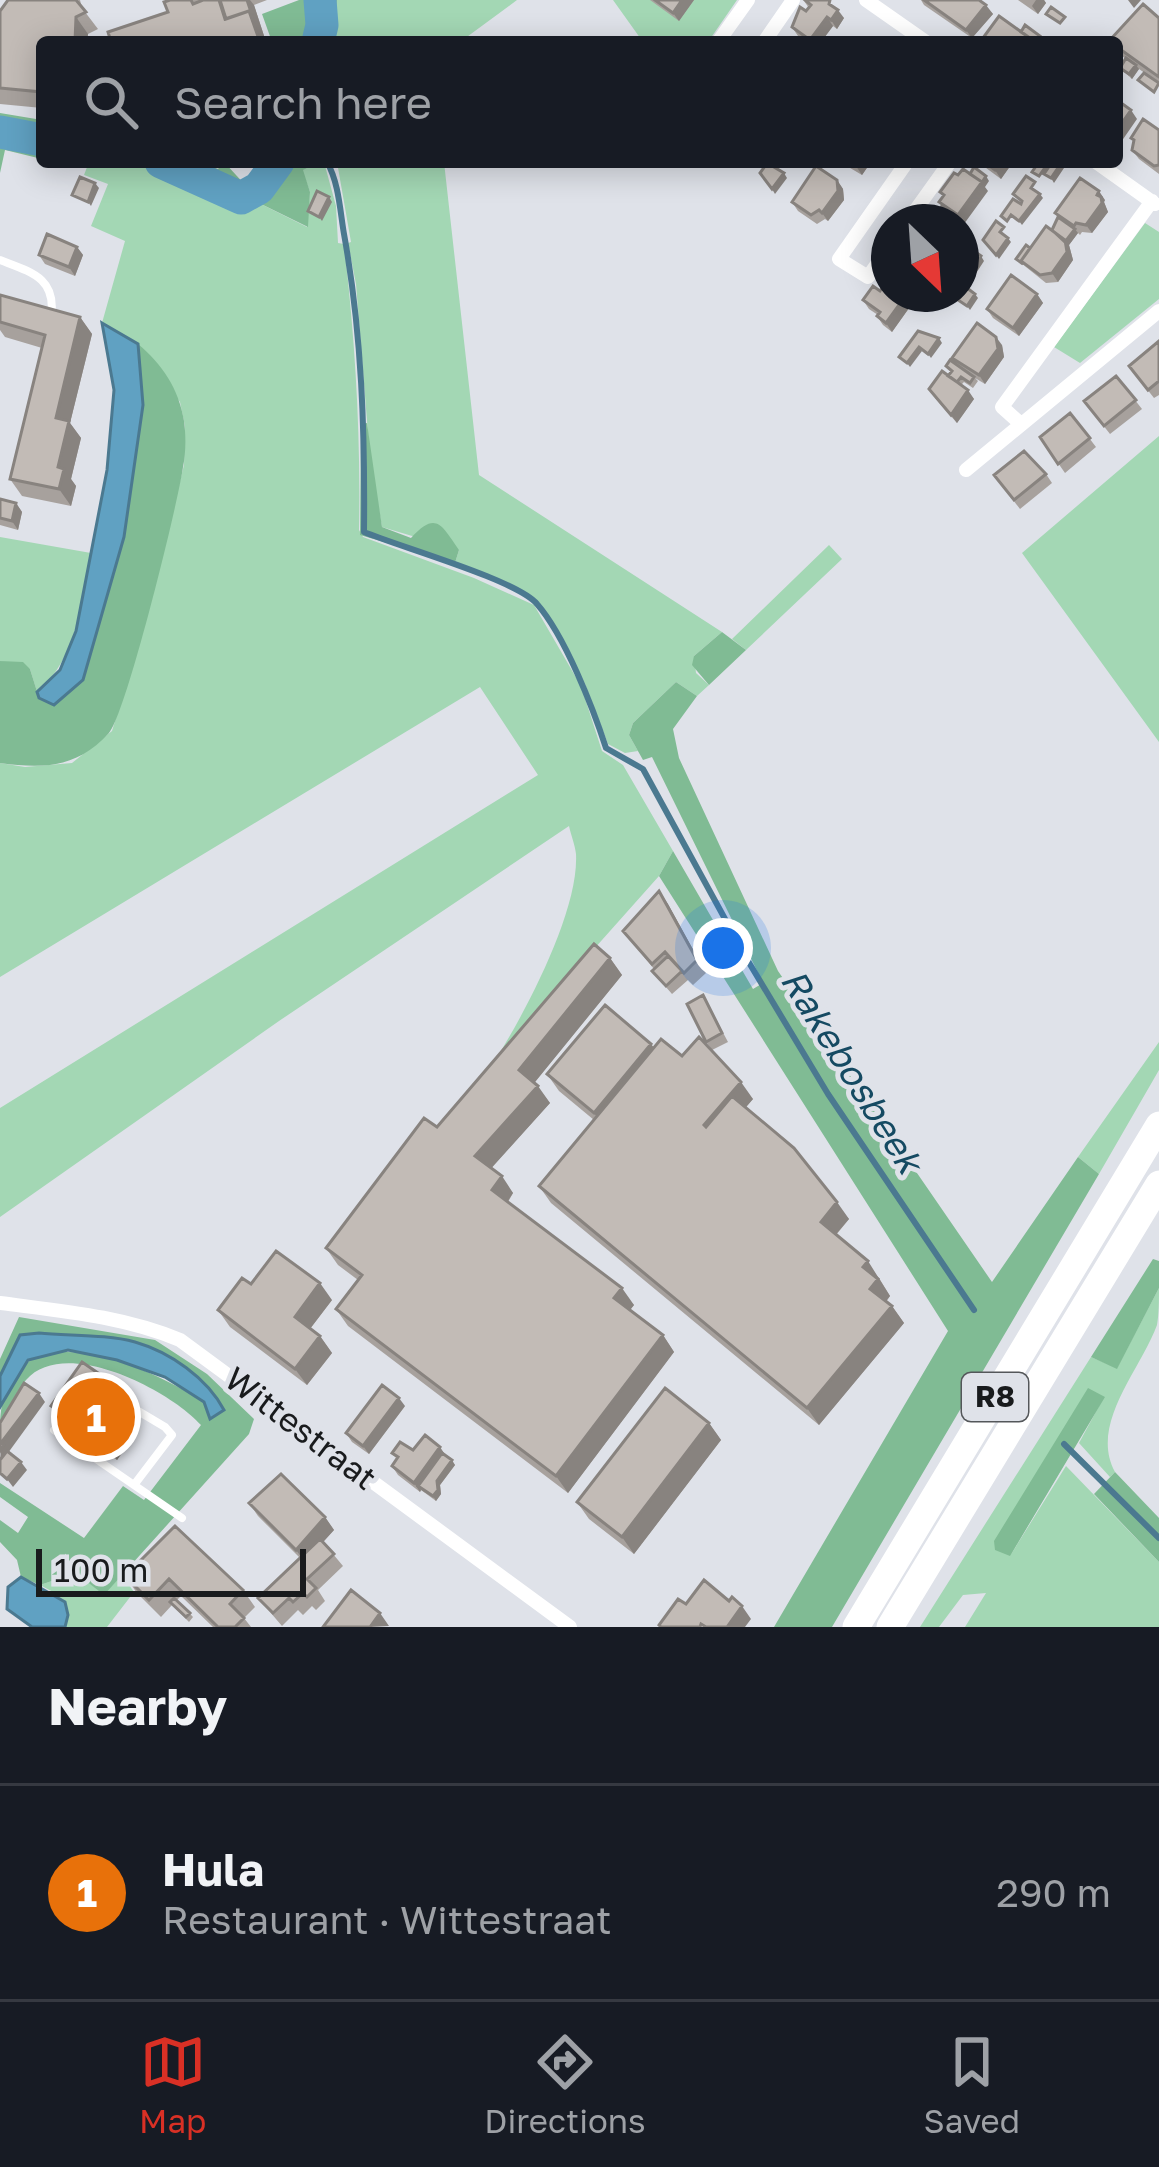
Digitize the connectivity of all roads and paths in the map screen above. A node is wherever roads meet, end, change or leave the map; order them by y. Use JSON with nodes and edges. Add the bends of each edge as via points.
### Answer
{"nodes":[{"id":1,"x":748,"y":0,"type":"edge"},
{"id":2,"x":793,"y":0,"type":"edge"},
{"id":3,"x":866,"y":0,"type":"edge"},
{"id":4,"x":722,"y":36,"type":"edge"},
{"id":5,"x":768,"y":36,"type":"edge"},
{"id":6,"x":917,"y":36,"type":"edge"},
{"id":7,"x":903,"y":168,"type":"edge"},
{"id":8,"x":946,"y":168,"type":"edge"},
{"id":9,"x":1104,"y":168,"type":"edge"},
{"id":10,"x":877,"y":204,"type":"edge"},
{"id":11,"x":920,"y":204,"type":"edge"},
{"id":12,"x":1155,"y":204,"type":"edge"},
{"id":13,"x":871,"y":213,"type":"edge"},
{"id":14,"x":0,"y":260,"type":"edge"},
{"id":15,"x":871,"y":273,"type":"edge"},
{"id":16,"x":1159,"y":311,"type":"edge"},
{"id":17,"x":51,"y":317,"type":"edge"},
{"id":18,"x":1021,"y":424,"type":"junction"},
{"id":19,"x":966,"y":470,"type":"dead end"},
{"id":20,"x":1159,"y":1100,"type":"edge"},
{"id":21,"x":1159,"y":1125,"type":"edge"},
{"id":22,"x":1133,"y":1167,"type":"junction"},
{"id":23,"x":1158,"y":1186,"type":"edge"},
{"id":24,"x":0,"y":1304,"type":"edge"},
{"id":25,"x":128,"y":1405,"type":"edge"},
{"id":26,"x":54,"y":1430,"type":"dead end"},
{"id":27,"x":134,"y":1485,"type":"junction"},
{"id":28,"x":182,"y":1518,"type":"dead end"},
{"id":29,"x":570,"y":1627,"type":"edge"},
{"id":30,"x":856,"y":1627,"type":"edge"},
{"id":31,"x":890,"y":1627,"type":"edge"}],
"edges":[{"from":1,"to":4,"type":"street"},
{"from":2,"to":5,"type":"street"},
{"from":3,"to":6,"type":"street"},
{"from":7,"to":10,"type":"street"},
{"from":8,"to":11,"type":"street"},
{"from":9,"to":12,"type":"street"},
{"from":12,"to":18,"type":"street","via":[[1002,407]]},
{"from":13,"to":15,"type":"street","via":[[838,259]]},
{"from":14,"to":17,"type":"lane","via":[[46,281]]},
{"from":16,"to":18,"type":"street"},
{"from":18,"to":19,"type":"street"},
{"from":20,"to":22,"type":"highway","number":"R8"},
{"from":21,"to":22,"type":"highway","number":"R8"},
{"from":22,"to":30,"type":"highway","number":"R8"},
{"from":23,"to":31,"type":"highway","number":"R8"},
{"from":24,"to":29,"type":"street","name":"Wittestraat","via":[[94,1315],[180,1340]]},
{"from":25,"to":27,"type":"lane","via":[[172,1435]]},
{"from":26,"to":27,"type":"lane"},
{"from":27,"to":28,"type":"lane"}]}
